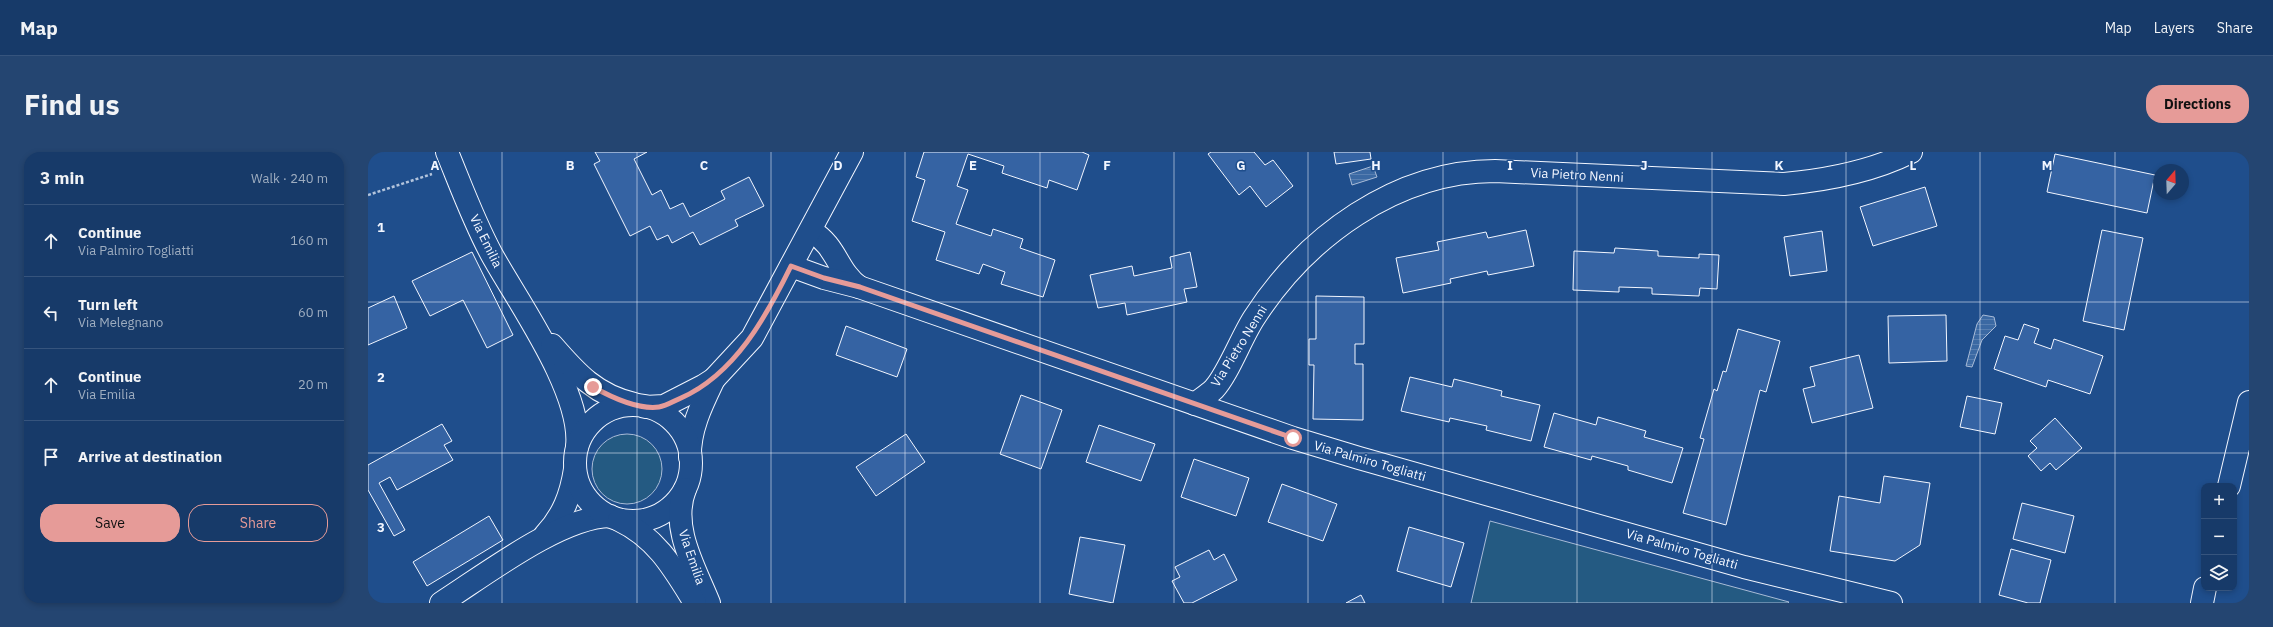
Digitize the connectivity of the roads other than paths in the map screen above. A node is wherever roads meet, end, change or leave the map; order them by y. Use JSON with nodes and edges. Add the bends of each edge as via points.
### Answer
{"nodes":[{"id":1,"x":852,"y":152,"type":"edge"},
{"id":2,"x":1911,"y":152,"type":"edge"},
{"id":3,"x":450,"y":160,"type":"edge"},
{"id":4,"x":811,"y":230,"type":"junction"},
{"id":5,"x":791,"y":266,"type":"junction"},
{"id":6,"x":860,"y":287,"type":"junction"},
{"id":7,"x":534,"y":325,"type":"junction"},
{"id":8,"x":714,"y":379,"type":"junction"},
{"id":9,"x":2249,"y":402,"type":"edge"},
{"id":10,"x":1195,"y":404,"type":"junction"},
{"id":11,"x":643,"y":406,"type":"junction"},
{"id":12,"x":2244,"y":447,"type":"edge"},
{"id":13,"x":690,"y":457,"type":"junction"},
{"id":14,"x":576,"y":460,"type":"junction"},
{"id":15,"x":2230,"y":483,"type":"edge"},
{"id":16,"x":686,"y":486,"type":"junction"},
{"id":17,"x":610,"y":516,"type":"junction"},
{"id":18,"x":541,"y":539,"type":"junction"},
{"id":19,"x":2204,"y":591,"type":"edge"},
{"id":20,"x":441,"y":603,"type":"edge"},
{"id":21,"x":696,"y":603,"type":"edge"},
{"id":22,"x":709,"y":603,"type":"edge"},
{"id":23,"x":1891,"y":603,"type":"edge"},
{"id":24,"x":2202,"y":603,"type":"edge"}],
"edges":[{"from":1,"to":4,"type":"street"},
{"from":2,"to":10,"type":"street","name":"Via Pietro Nenni","via":[[1848,175],[1784,184],[1495,171],[1471,171],[1428,180],[1366,209],[1318,243],[1297,264],[1255,316],[1214,388]]},
{"from":3,"to":7,"type":"street","name":"Via Emilia","via":[[491,254]]},
{"from":4,"to":5,"type":"street"},
{"from":4,"to":6,"type":"street","name":"Via Palmiro Togliatti","via":[[829,244],[850,280]]},
{"from":5,"to":6,"type":"street","name":"Via Palmiro Togliatti"},
{"from":5,"to":8,"type":"street","via":[[752,338]]},
{"from":6,"to":10,"type":"street","name":"Via Palmiro Togliatti"},
{"from":7,"to":11,"type":"street","name":"Via Emilia","via":[[583,380],[611,396]]},
{"from":7,"to":14,"type":"street","name":"Via Emilia","via":[[558,373],[574,415],[577,432]]},
{"from":8,"to":11,"type":"street","via":[[664,406]]},
{"from":8,"to":13,"type":"street","via":[[696,421]]},
{"from":9,"to":12,"type":"street"},
{"from":10,"to":23,"type":"street","name":"Via Palmiro Togliatti","via":[[1358,458],[1744,566]]},
{"from":11,"to":13,"type":"street","via":[[660,412],[676,424],[686,440]]},
{"from":11,"to":14,"type":"street","via":[[621,406],[599,416],[583,433]]},
{"from":12,"to":15,"type":"street"},
{"from":13,"to":16,"type":"street"},
{"from":14,"to":17,"type":"street","via":[[580,486],[586,498]]},
{"from":14,"to":18,"type":"street","via":[[572,488],[564,509]]},
{"from":16,"to":17,"type":"street","via":[[673,505],[656,516],[636,521]]},
{"from":16,"to":22,"type":"street","name":"Via Emilia","via":[[680,511],[683,532]]},
{"from":17,"to":18,"type":"street","via":[[585,520]]},
{"from":17,"to":21,"type":"street","name":"Via Emilia","via":[[638,530],[658,548]]},
{"from":18,"to":20,"type":"street"},
{"from":19,"to":24,"type":"street"}]}
